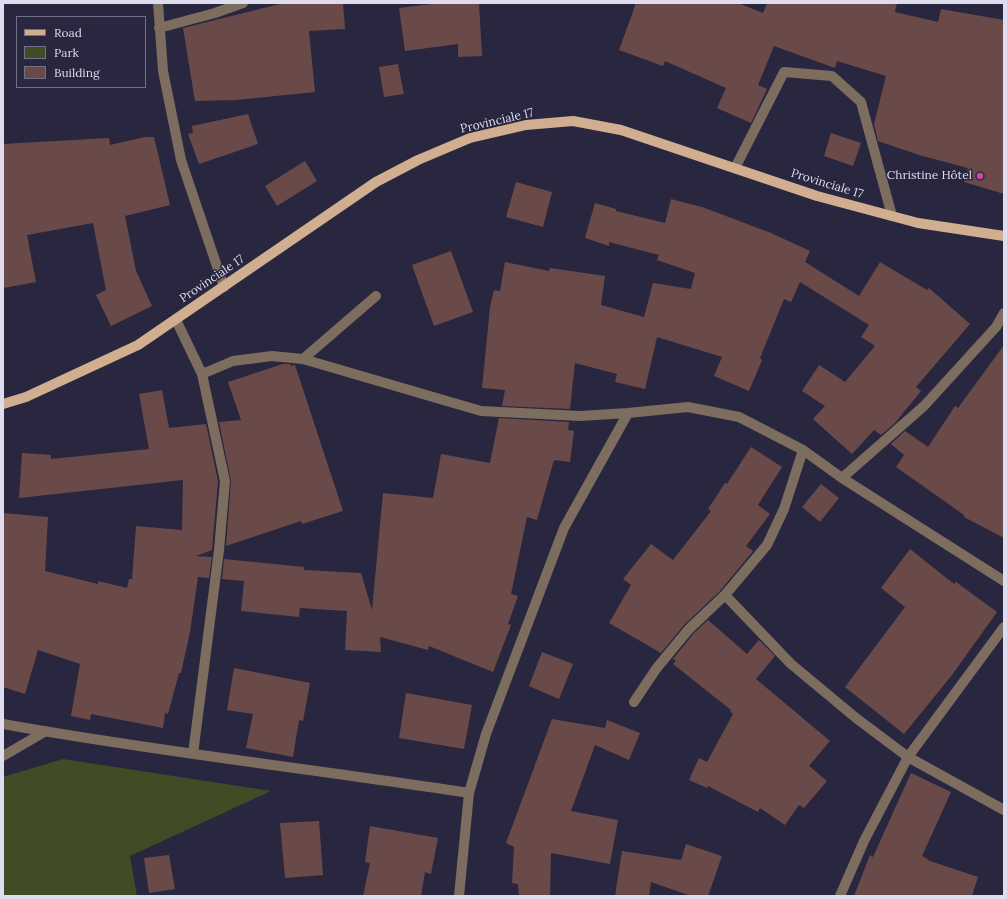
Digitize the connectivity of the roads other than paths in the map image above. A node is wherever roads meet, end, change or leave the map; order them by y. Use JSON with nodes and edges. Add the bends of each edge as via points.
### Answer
{"nodes":[{"id":1,"x":158,"y":3,"type":"edge"},
{"id":2,"x":243,"y":3,"type":"edge"},
{"id":3,"x":159,"y":28,"type":"junction"},
{"id":4,"x":735,"y":168,"type":"junction"},
{"id":5,"x":892,"y":216,"type":"junction"},
{"id":6,"x":1004,"y":236,"type":"edge"},
{"id":7,"x":224,"y":287,"type":"junction"},
{"id":8,"x":376,"y":296,"type":"dead end"},
{"id":9,"x":1004,"y":313,"type":"edge"},
{"id":10,"x":176,"y":320,"type":"junction"},
{"id":11,"x":304,"y":359,"type":"junction"},
{"id":12,"x":202,"y":374,"type":"junction"},
{"id":13,"x":3,"y":404,"type":"edge"},
{"id":14,"x":628,"y":413,"type":"junction"},
{"id":15,"x":803,"y":450,"type":"junction"},
{"id":16,"x":842,"y":478,"type":"junction"},
{"id":17,"x":1004,"y":581,"type":"edge"},
{"id":18,"x":725,"y":595,"type":"junction"},
{"id":19,"x":1004,"y":627,"type":"edge"},
{"id":20,"x":634,"y":702,"type":"dead end"},
{"id":21,"x":3,"y":724,"type":"edge"},
{"id":22,"x":46,"y":732,"type":"junction"},
{"id":23,"x":193,"y":754,"type":"junction"},
{"id":24,"x":3,"y":756,"type":"edge"},
{"id":25,"x":908,"y":756,"type":"junction"},
{"id":26,"x":469,"y":793,"type":"junction"},
{"id":27,"x":1004,"y":810,"type":"edge"},
{"id":28,"x":459,"y":896,"type":"edge"},
{"id":29,"x":840,"y":896,"type":"edge"}],
"edges":[{"from":1,"to":3,"type":"street"},
{"from":2,"to":3,"type":"street"},
{"from":3,"to":7,"type":"street","via":[[163,71],[180,160]]},
{"from":4,"to":5,"type":"main road","name":"Provinciale 17","via":[[817,196]]},
{"from":4,"to":5,"type":"street","via":[[784,72],[832,76],[861,102]]},
{"from":4,"to":7,"type":"main road","name":"Provinciale 17","via":[[621,130],[573,121],[519,127],[470,138],[418,160],[376,182]]},
{"from":5,"to":6,"type":"main road","name":"Provinciale 17","via":[[918,223]]},
{"from":7,"to":10,"type":"main road","name":"Provinciale 17"},
{"from":8,"to":11,"type":"street"},
{"from":9,"to":16,"type":"street","via":[[996,327],[924,406]]},
{"from":10,"to":12,"type":"street"},
{"from":10,"to":13,"type":"main road","name":"Provinciale 17","via":[[138,345],[26,397]]},
{"from":11,"to":12,"type":"street","via":[[272,356],[233,361]]},
{"from":11,"to":14,"type":"street","via":[[480,411],[580,416]]},
{"from":12,"to":23,"type":"street","via":[[225,481],[219,550]]},
{"from":14,"to":15,"type":"street","via":[[688,407],[739,417]]},
{"from":14,"to":26,"type":"street","via":[[564,528],[486,734]]},
{"from":15,"to":16,"type":"street"},
{"from":15,"to":18,"type":"street","via":[[784,509],[767,545]]},
{"from":16,"to":17,"type":"street"},
{"from":18,"to":20,"type":"street","via":[[689,629],[656,669]]},
{"from":18,"to":25,"type":"street","via":[[792,664],[856,718]]},
{"from":19,"to":25,"type":"street"},
{"from":21,"to":22,"type":"street"},
{"from":22,"to":23,"type":"street"},
{"from":22,"to":24,"type":"street"},
{"from":23,"to":26,"type":"street"},
{"from":25,"to":27,"type":"street"},
{"from":25,"to":29,"type":"street","via":[[864,841]]},
{"from":26,"to":28,"type":"street"}]}
